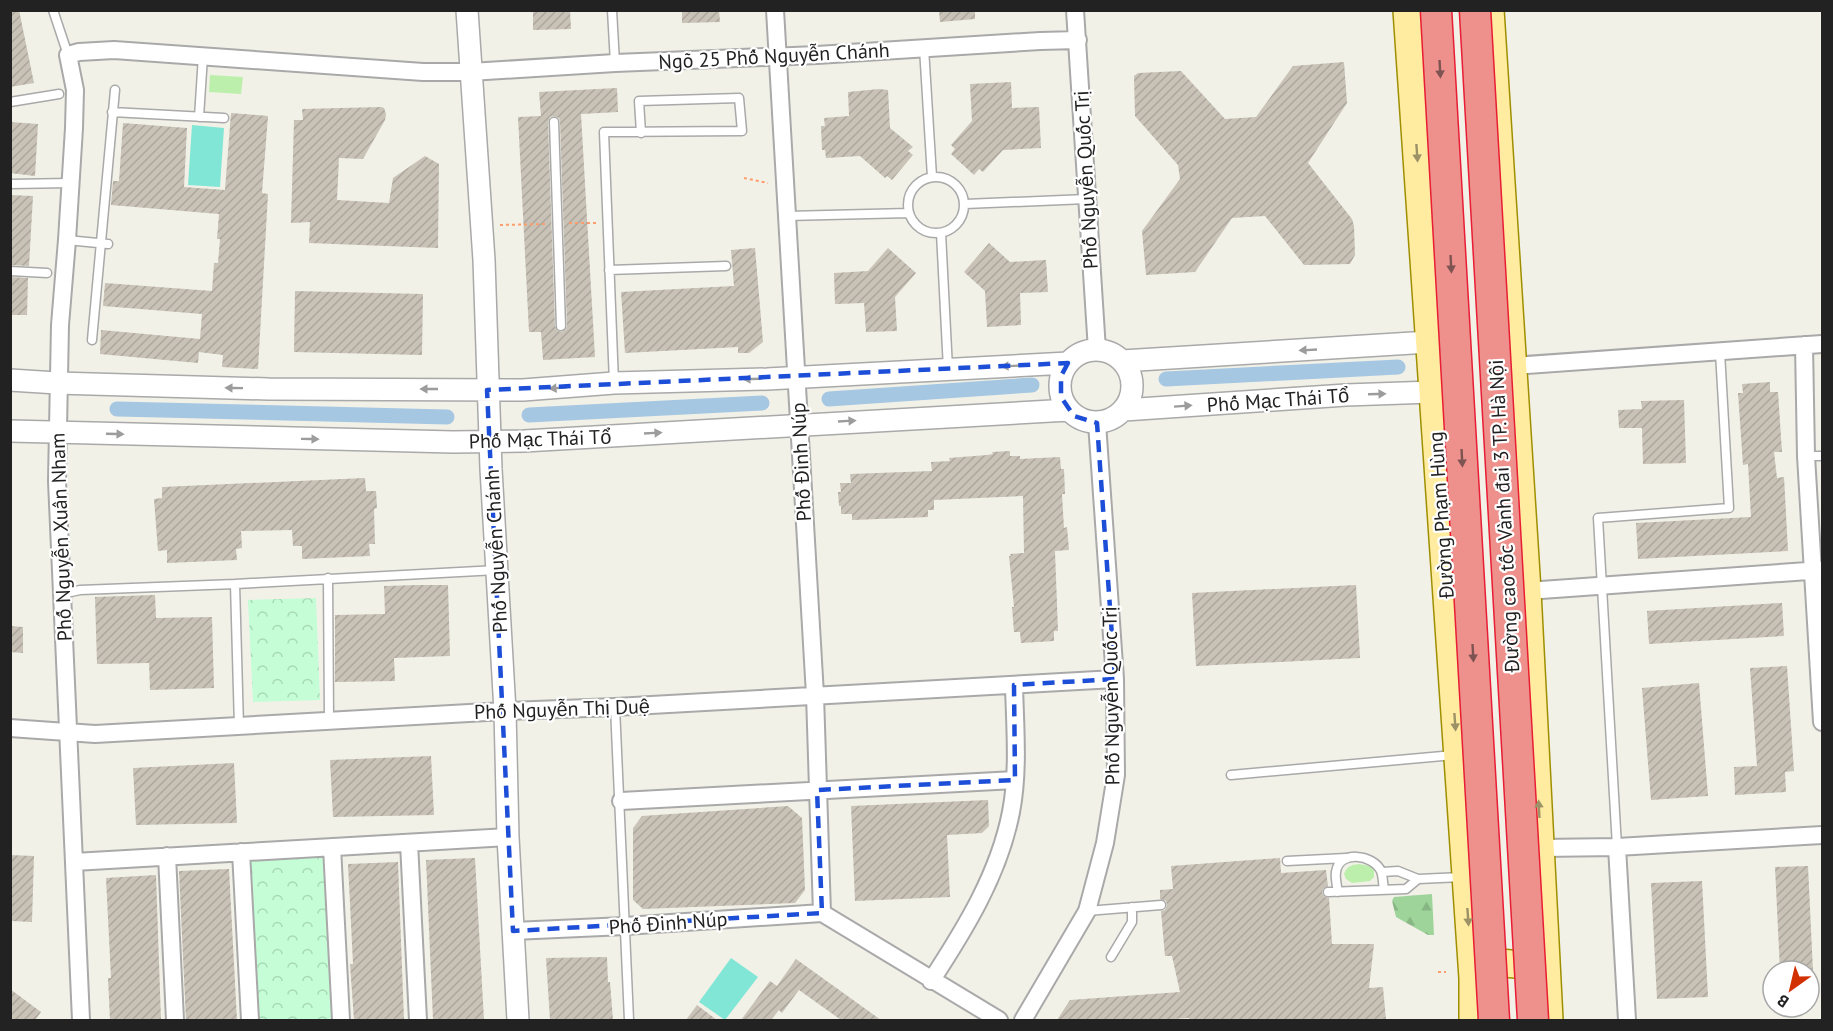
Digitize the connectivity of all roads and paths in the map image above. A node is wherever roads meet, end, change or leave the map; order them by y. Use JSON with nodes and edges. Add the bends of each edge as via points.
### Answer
{"nodes":[{"id":1,"x":53,"y":10,"type":"edge"},
{"id":2,"x":467,"y":10,"type":"edge"},
{"id":3,"x":612,"y":10,"type":"edge"},
{"id":4,"x":775,"y":10,"type":"edge"},
{"id":5,"x":1075,"y":10,"type":"edge"},
{"id":6,"x":1407,"y":10,"type":"edge"},
{"id":7,"x":1436,"y":10,"type":"edge"},
{"id":8,"x":1475,"y":10,"type":"edge"},
{"id":9,"x":1490,"y":10,"type":"edge"},
{"id":10,"x":1078,"y":40,"type":"junction"},
{"id":11,"x":924,"y":48,"type":"junction"},
{"id":12,"x":68,"y":55,"type":"junction"},
{"id":13,"x":203,"y":56,"type":"junction"},
{"id":14,"x":778,"y":57,"type":"junction"},
{"id":15,"x":615,"y":63,"type":"junction"},
{"id":16,"x":470,"y":72,"type":"junction"},
{"id":17,"x":115,"y":90,"type":"dead end"},
{"id":18,"x":67,"y":92,"type":"junction"},
{"id":19,"x":10,"y":102,"type":"edge"},
{"id":20,"x":112,"y":112,"type":"junction"},
{"id":21,"x":199,"y":117,"type":"junction"},
{"id":22,"x":224,"y":118,"type":"dead end"},
{"id":23,"x":554,"y":122,"type":"dead end"},
{"id":24,"x":641,"y":133,"type":"junction"},
{"id":25,"x":932,"y":177,"type":"junction"},
{"id":26,"x":744,"y":178,"type":"dead end"},
{"id":27,"x":71,"y":183,"type":"junction"},
{"id":28,"x":771,"y":183,"type":"dead end"},
{"id":29,"x":10,"y":184,"type":"edge"},
{"id":30,"x":1087,"y":199,"type":"junction"},
{"id":31,"x":965,"y":204,"type":"junction"},
{"id":32,"x":909,"y":213,"type":"junction"},
{"id":33,"x":787,"y":216,"type":"junction"},
{"id":34,"x":941,"y":233,"type":"junction"},
{"id":35,"x":67,"y":240,"type":"junction"},
{"id":36,"x":104,"y":243,"type":"junction"},
{"id":37,"x":726,"y":266,"type":"dead end"},
{"id":38,"x":609,"y":270,"type":"junction"},
{"id":39,"x":10,"y":271,"type":"edge"},
{"id":40,"x":47,"y":273,"type":"dead end"},
{"id":41,"x":561,"y":326,"type":"dead end"},
{"id":42,"x":92,"y":340,"type":"dead end"},
{"id":43,"x":1429,"y":342,"type":"junction"},
{"id":44,"x":1822,"y":344,"type":"edge"},
{"id":45,"x":1804,"y":345,"type":"junction"},
{"id":46,"x":1097,"y":350,"type":"junction"},
{"id":47,"x":1720,"y":352,"type":"junction"},
{"id":48,"x":1122,"y":361,"type":"junction"},
{"id":49,"x":1068,"y":363,"type":"junction"},
{"id":50,"x":1512,"y":366,"type":"junction"},
{"id":51,"x":948,"y":369,"type":"junction"},
{"id":52,"x":795,"y":377,"type":"junction"},
{"id":53,"x":10,"y":380,"type":"edge"},
{"id":54,"x":57,"y":383,"type":"junction"},
{"id":55,"x":614,"y":383,"type":"junction"},
{"id":56,"x":488,"y":390,"type":"junction"},
{"id":57,"x":1432,"y":392,"type":"junction"},
{"id":58,"x":1069,"y":410,"type":"junction"},
{"id":59,"x":1124,"y":410,"type":"junction"},
{"id":60,"x":1097,"y":423,"type":"junction"},
{"id":61,"x":799,"y":424,"type":"junction"},
{"id":62,"x":10,"y":431,"type":"edge"},
{"id":63,"x":56,"y":432,"type":"junction"},
{"id":64,"x":489,"y":441,"type":"junction"},
{"id":65,"x":1814,"y":456,"type":"edge"},
{"id":66,"x":497,"y":570,"type":"junction"},
{"id":67,"x":1818,"y":571,"type":"edge"},
{"id":68,"x":328,"y":578,"type":"junction"},
{"id":69,"x":235,"y":584,"type":"junction"},
{"id":70,"x":1601,"y":586,"type":"junction"},
{"id":71,"x":1527,"y":591,"type":"junction"},
{"id":72,"x":62,"y":594,"type":"junction"},
{"id":73,"x":1114,"y":679,"type":"junction"},
{"id":74,"x":1014,"y":685,"type":"junction"},
{"id":75,"x":814,"y":695,"type":"junction"},
{"id":76,"x":615,"y":707,"type":"junction"},
{"id":77,"x":505,"y":711,"type":"junction"},
{"id":78,"x":329,"y":720,"type":"junction"},
{"id":79,"x":1822,"y":722,"type":"edge"},
{"id":80,"x":239,"y":727,"type":"junction"},
{"id":81,"x":10,"y":728,"type":"edge"},
{"id":82,"x":69,"y":732,"type":"junction"},
{"id":83,"x":1457,"y":755,"type":"junction"},
{"id":84,"x":1231,"y":775,"type":"dead end"},
{"id":85,"x":1015,"y":780,"type":"junction"},
{"id":86,"x":817,"y":790,"type":"junction"},
{"id":87,"x":621,"y":801,"type":"junction"},
{"id":88,"x":1822,"y":835,"type":"edge"},
{"id":89,"x":508,"y":837,"type":"junction"},
{"id":90,"x":409,"y":843,"type":"junction"},
{"id":91,"x":332,"y":847,"type":"junction"},
{"id":92,"x":1617,"y":847,"type":"junction"},
{"id":93,"x":1541,"y":848,"type":"junction"},
{"id":94,"x":241,"y":852,"type":"junction"},
{"id":95,"x":167,"y":856,"type":"junction"},
{"id":96,"x":1346,"y":858,"type":"junction"},
{"id":97,"x":1287,"y":861,"type":"dead end"},
{"id":98,"x":74,"y":862,"type":"junction"},
{"id":99,"x":1382,"y":872,"type":"junction"},
{"id":100,"x":1466,"y":877,"type":"junction"},
{"id":101,"x":1418,"y":879,"type":"junction"},
{"id":102,"x":1384,"y":890,"type":"junction"},
{"id":103,"x":1161,"y":905,"type":"dead end"},
{"id":104,"x":1132,"y":907,"type":"junction"},
{"id":105,"x":1087,"y":911,"type":"junction"},
{"id":106,"x":822,"y":913,"type":"junction"},
{"id":107,"x":625,"y":926,"type":"junction"},
{"id":108,"x":513,"y":931,"type":"junction"},
{"id":109,"x":1111,"y":957,"type":"dead end"},
{"id":110,"x":1438,"y":972,"type":"dead end"},
{"id":111,"x":1446,"y":972,"type":"dead end"},
{"id":112,"x":1546,"y":972,"type":"junction"},
{"id":113,"x":1473,"y":978,"type":"junction"},
{"id":114,"x":931,"y":981,"type":"junction"},
{"id":115,"x":81,"y":1020,"type":"edge"},
{"id":116,"x":175,"y":1020,"type":"edge"},
{"id":117,"x":250,"y":1020,"type":"edge"},
{"id":118,"x":341,"y":1020,"type":"edge"},
{"id":119,"x":417,"y":1020,"type":"edge"},
{"id":120,"x":518,"y":1020,"type":"edge"},
{"id":121,"x":629,"y":1020,"type":"edge"},
{"id":122,"x":999,"y":1020,"type":"edge"},
{"id":123,"x":1023,"y":1020,"type":"edge"},
{"id":124,"x":1473,"y":1020,"type":"edge"},
{"id":125,"x":1494,"y":1020,"type":"edge"},
{"id":126,"x":1533,"y":1020,"type":"edge"},
{"id":127,"x":1549,"y":1020,"type":"edge"},
{"id":128,"x":1627,"y":1020,"type":"edge"}],
"edges":[{"from":1,"to":12,"type":"lane"},
{"from":2,"to":16,"type":"street","name":"Phố Nguyễn Chánh"},
{"from":3,"to":15,"type":"lane"},
{"from":4,"to":14,"type":"street","name":"Phố Đinh Núp"},
{"from":5,"to":10,"type":"street","name":"Phố Nguyễn Quốc Trị"},
{"from":6,"to":43,"type":"main road","name":"Đường Phạm Hùng","one_way":true},
{"from":7,"to":125,"type":"highway","name":"Đường cao tốc Vành đai 3 TP. Hà Nội","one_way":true,"bridge":true},
{"from":8,"to":126,"type":"highway","name":"Đường cao tốc Vành đai 3 TP. Hà Nội","bridge":true},
{"from":9,"to":50,"type":"main road"},
{"from":10,"to":11,"type":"street","name":"Ngõ 25 Phố Nguyễn Chánh"},
{"from":10,"to":30,"type":"street","name":"Phố Nguyễn Quốc Trị"},
{"from":11,"to":14,"type":"street","name":"Ngõ 25 Phố Nguyễn Chánh"},
{"from":11,"to":25,"type":"lane"},
{"from":12,"to":13,"type":"street","name":"Ngõ 25 Phố Nguyễn Chánh","via":[[108,50]]},
{"from":12,"to":18,"type":"street","name":"Phố Nguyễn Xuân Nham"},
{"from":13,"to":16,"type":"street","name":"Ngõ 25 Phố Nguyễn Chánh"},
{"from":13,"to":21,"type":"lane"},
{"from":14,"to":15,"type":"street","name":"Ngõ 25 Phố Nguyễn Chánh"},
{"from":14,"to":33,"type":"street","name":"Phố Đinh Núp"},
{"from":15,"to":16,"type":"street","name":"Ngõ 25 Phố Nguyễn Chánh"},
{"from":16,"to":56,"type":"street","name":"Phố Nguyễn Chánh"},
{"from":17,"to":20,"type":"lane"},
{"from":18,"to":19,"type":"lane"},
{"from":18,"to":27,"type":"street","name":"Phố Nguyễn Xuân Nham"},
{"from":20,"to":21,"type":"lane"},
{"from":20,"to":36,"type":"lane"},
{"from":21,"to":22,"type":"lane"},
{"from":23,"to":41,"type":"lane"},
{"from":24,"to":24,"type":"lane","via":[[742,131],[739,98],[639,101]]},
{"from":24,"to":38,"type":"lane","via":[[604,132]]},
{"from":25,"to":31,"type":"lane","via":[[952,181]]},
{"from":25,"to":32,"type":"lane","via":[[912,189]]},
{"from":26,"to":28,"type":"path"},
{"from":27,"to":29,"type":"lane"},
{"from":27,"to":35,"type":"street","name":"Phố Nguyễn Xuân Nham"},
{"from":30,"to":31,"type":"lane"},
{"from":30,"to":46,"type":"street","name":"Phố Nguyễn Quốc Trị"},
{"from":31,"to":34,"type":"lane","via":[[957,226]]},
{"from":32,"to":33,"type":"lane"},
{"from":32,"to":34,"type":"lane","via":[[921,229]]},
{"from":33,"to":52,"type":"street","name":"Phố Đinh Núp"},
{"from":34,"to":51,"type":"lane"},
{"from":35,"to":36,"type":"lane"},
{"from":35,"to":54,"type":"street","name":"Phố Nguyễn Xuân Nham"},
{"from":36,"to":42,"type":"lane","via":[[98,319]]},
{"from":37,"to":38,"type":"lane"},
{"from":38,"to":55,"type":"lane"},
{"from":39,"to":40,"type":"lane"},
{"from":43,"to":48,"type":"street","one_way":true},
{"from":43,"to":57,"type":"main road","name":"Đường Phạm Hùng"},
{"from":44,"to":45,"type":"street"},
{"from":45,"to":47,"type":"street"},
{"from":45,"to":65,"type":"street"},
{"from":46,"to":48,"type":"street"},
{"from":46,"to":49,"type":"street","via":[[1081,353]]},
{"from":47,"to":50,"type":"street"},
{"from":47,"to":70,"type":"lane","via":[[1730,508],[1598,518]]},
{"from":48,"to":59,"type":"street","via":[[1130,372],[1132,385],[1131,398]]},
{"from":49,"to":51,"type":"street","one_way":true},
{"from":49,"to":58,"type":"street","via":[[1059,387]]},
{"from":50,"to":71,"type":"main road"},
{"from":51,"to":52,"type":"street"},
{"from":52,"to":55,"type":"street","one_way":true},
{"from":52,"to":61,"type":"street","name":"Phố Đinh Núp"},
{"from":53,"to":54,"type":"street"},
{"from":56,"to":54,"type":"street","one_way":true},
{"from":54,"to":63,"type":"street","name":"Phố Nguyễn Xuân Nham"},
{"from":55,"to":56,"type":"street","one_way":true},
{"from":56,"to":64,"type":"street","name":"Phố Nguyễn Chánh"},
{"from":59,"to":57,"type":"street","name":"Phố Mạc Thái Tổ","one_way":true},
{"from":57,"to":83,"type":"main road","name":"Đường Phạm Hùng","one_way":true},
{"from":58,"to":60,"type":"street","via":[[1074,416]]},
{"from":61,"to":58,"type":"street","name":"Phố Mạc Thái Tổ","one_way":true},
{"from":59,"to":60,"type":"street"},
{"from":60,"to":73,"type":"street","name":"Phố Nguyễn Quốc Trị"},
{"from":64,"to":61,"type":"street","name":"Phố Mạc Thái Tổ","one_way":true},
{"from":61,"to":75,"type":"street","name":"Phố Đinh Núp"},
{"from":62,"to":63,"type":"street","name":"Phố Mạc Thái Tổ"},
{"from":63,"to":64,"type":"street","name":"Phố Mạc Thái Tổ","one_way":true},
{"from":63,"to":72,"type":"street","name":"Phố Nguyễn Xuân Nham"},
{"from":64,"to":66,"type":"street","name":"Phố Nguyễn Chánh"},
{"from":65,"to":67,"type":"street"},
{"from":66,"to":68,"type":"lane"},
{"from":66,"to":77,"type":"street","name":"Phố Nguyễn Chánh"},
{"from":67,"to":70,"type":"street"},
{"from":67,"to":79,"type":"street"},
{"from":68,"to":69,"type":"lane"},
{"from":68,"to":78,"type":"lane"},
{"from":69,"to":72,"type":"lane"},
{"from":69,"to":80,"type":"lane"},
{"from":70,"to":71,"type":"street"},
{"from":70,"to":92,"type":"lane"},
{"from":93,"to":71,"type":"main road","one_way":true},
{"from":72,"to":82,"type":"street","name":"Phố Nguyễn Xuân Nham"},
{"from":73,"to":74,"type":"street","name":"Phố Nguyễn Thị Duệ"},
{"from":73,"to":105,"type":"street","name":"Phố Nguyễn Quốc Trị","via":[[1116,775],[1105,843]]},
{"from":74,"to":75,"type":"street","name":"Phố Nguyễn Thị Duệ"},
{"from":74,"to":85,"type":"street"},
{"from":75,"to":76,"type":"street","name":"Phố Nguyễn Thị Duệ"},
{"from":75,"to":86,"type":"street","name":"Phố Đinh Núp"},
{"from":76,"to":77,"type":"street","name":"Phố Nguyễn Thị Duệ"},
{"from":76,"to":87,"type":"lane"},
{"from":77,"to":78,"type":"street","name":"Phố Nguyễn Thị Duệ"},
{"from":77,"to":89,"type":"street","name":"Phố Nguyễn Chánh"},
{"from":78,"to":80,"type":"street","name":"Phố Nguyễn Thị Duệ"},
{"from":80,"to":82,"type":"street","name":"Phố Nguyễn Thị Duệ"},
{"from":81,"to":82,"type":"street","name":"Phố Nguyễn Thị Duệ"},
{"from":82,"to":98,"type":"street","name":"Phố Nguyễn Xuân Nham"},
{"from":83,"to":84,"type":"lane"},
{"from":83,"to":100,"type":"main road","name":"Đường Phạm Hùng"},
{"from":85,"to":86,"type":"street"},
{"from":85,"to":114,"type":"street","via":[[1006,830],[987,884]]},
{"from":86,"to":87,"type":"street"},
{"from":86,"to":106,"type":"street","name":"Phố Đinh Núp"},
{"from":87,"to":107,"type":"lane"},
{"from":88,"to":92,"type":"street"},
{"from":89,"to":90,"type":"street"},
{"from":89,"to":108,"type":"street","name":"Phố Nguyễn Chánh"},
{"from":90,"to":91,"type":"street"},
{"from":90,"to":119,"type":"street"},
{"from":91,"to":94,"type":"street"},
{"from":91,"to":118,"type":"street"},
{"from":92,"to":93,"type":"street"},
{"from":92,"to":128,"type":"street"},
{"from":93,"to":112,"type":"main road"},
{"from":94,"to":95,"type":"street"},
{"from":94,"to":117,"type":"street"},
{"from":95,"to":98,"type":"street"},
{"from":95,"to":116,"type":"street"},
{"from":96,"to":97,"type":"lane"},
{"from":96,"to":99,"type":"lane","via":[[1369,859]]},
{"from":96,"to":102,"type":"lane","via":[[1336,871],[1333,892]]},
{"from":98,"to":115,"type":"street","name":"Phố Nguyễn Xuân Nham"},
{"from":99,"to":101,"type":"lane","via":[[1398,871]]},
{"from":99,"to":102,"type":"lane"},
{"from":100,"to":101,"type":"lane"},
{"from":100,"to":113,"type":"main road","name":"Đường Phạm Hùng","one_way":true},
{"from":101,"to":102,"type":"lane","via":[[1406,889]]},
{"from":103,"to":104,"type":"lane"},
{"from":104,"to":105,"type":"lane"},
{"from":104,"to":109,"type":"lane","via":[[1132,922]]},
{"from":105,"to":123,"type":"street","name":"Phố Nguyễn Quốc Trị"},
{"from":106,"to":107,"type":"street","name":"Phố Đinh Núp"},
{"from":106,"to":114,"type":"street"},
{"from":107,"to":108,"type":"street","name":"Phố Đinh Núp"},
{"from":107,"to":121,"type":"lane"},
{"from":108,"to":120,"type":"street","name":"Phố Nguyễn Chánh"},
{"from":110,"to":111,"type":"path"},
{"from":112,"to":113,"type":"main road","via":[[1496,964],[1482,969]]},
{"from":112,"to":127,"type":"main road"},
{"from":113,"to":124,"type":"main road","name":"Đường Phạm Hùng"},
{"from":114,"to":122,"type":"street"}]}
